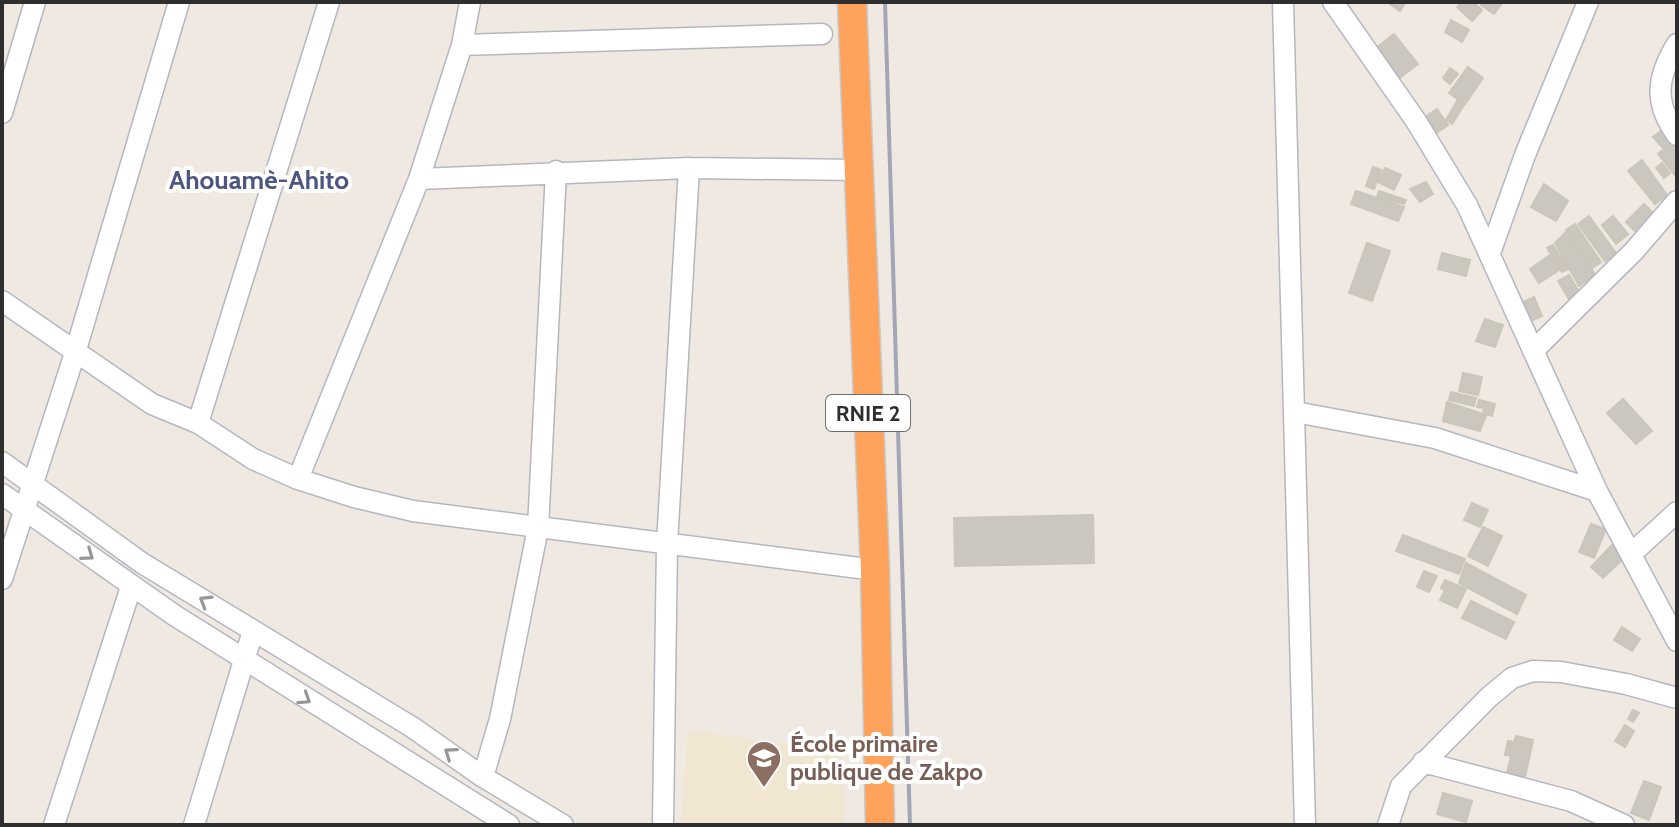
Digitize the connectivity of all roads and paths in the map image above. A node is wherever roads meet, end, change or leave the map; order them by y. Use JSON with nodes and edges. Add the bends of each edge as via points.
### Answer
{"nodes":[{"id":1,"x":35,"y":2,"type":"edge"},
{"id":2,"x":179,"y":2,"type":"edge"},
{"id":3,"x":329,"y":2,"type":"edge"},
{"id":4,"x":470,"y":2,"type":"edge"},
{"id":5,"x":852,"y":2,"type":"edge"},
{"id":6,"x":1283,"y":2,"type":"edge"},
{"id":7,"x":1333,"y":2,"type":"edge"},
{"id":8,"x":1588,"y":2,"type":"edge"},
{"id":9,"x":822,"y":34,"type":"dead end"},
{"id":10,"x":1677,"y":44,"type":"edge"},
{"id":11,"x":462,"y":45,"type":"junction"},
{"id":12,"x":2,"y":113,"type":"edge"},
{"id":13,"x":1677,"y":135,"type":"edge"},
{"id":14,"x":689,"y":168,"type":"junction"},
{"id":15,"x":859,"y":170,"type":"junction"},
{"id":16,"x":556,"y":171,"type":"junction"},
{"id":17,"x":419,"y":179,"type":"junction"},
{"id":18,"x":1677,"y":201,"type":"edge"},
{"id":19,"x":1490,"y":253,"type":"junction"},
{"id":20,"x":2,"y":301,"type":"edge"},
{"id":21,"x":1533,"y":351,"type":"junction"},
{"id":22,"x":75,"y":353,"type":"junction"},
{"id":23,"x":1295,"y":412,"type":"junction"},
{"id":24,"x":198,"y":423,"type":"junction"},
{"id":25,"x":2,"y":462,"type":"edge"},
{"id":26,"x":298,"y":479,"type":"junction"},
{"id":27,"x":32,"y":481,"type":"junction"},
{"id":28,"x":1597,"y":491,"type":"junction"},
{"id":29,"x":2,"y":494,"type":"edge"},
{"id":30,"x":25,"y":509,"type":"junction"},
{"id":31,"x":1677,"y":512,"type":"edge"},
{"id":32,"x":538,"y":528,"type":"junction"},
{"id":33,"x":667,"y":544,"type":"junction"},
{"id":34,"x":1631,"y":554,"type":"junction"},
{"id":35,"x":875,"y":570,"type":"junction"},
{"id":36,"x":2,"y":579,"type":"edge"},
{"id":37,"x":131,"y":587,"type":"junction"},
{"id":38,"x":253,"y":631,"type":"junction"},
{"id":39,"x":1677,"y":641,"type":"edge"},
{"id":40,"x":245,"y":661,"type":"junction"},
{"id":41,"x":1677,"y":698,"type":"edge"},
{"id":42,"x":412,"y":727,"type":"junction"},
{"id":43,"x":400,"y":756,"type":"junction"},
{"id":44,"x":1423,"y":762,"type":"junction"},
{"id":45,"x":483,"y":777,"type":"junction"},
{"id":46,"x":498,"y":821,"type":"edge"},
{"id":47,"x":54,"y":825,"type":"edge"},
{"id":48,"x":194,"y":825,"type":"edge"},
{"id":49,"x":563,"y":825,"type":"edge"},
{"id":50,"x":663,"y":825,"type":"edge"},
{"id":51,"x":880,"y":825,"type":"edge"},
{"id":52,"x":1305,"y":825,"type":"edge"},
{"id":53,"x":1388,"y":825,"type":"edge"},
{"id":54,"x":1624,"y":825,"type":"edge"}],
"edges":[{"from":1,"to":12,"type":"street"},
{"from":2,"to":22,"type":"street"},
{"from":3,"to":24,"type":"street"},
{"from":4,"to":11,"type":"street"},
{"from":5,"to":15,"type":"highway","number":"RNIE 2"},
{"from":6,"to":23,"type":"street"},
{"from":7,"to":19,"type":"street","via":[[1416,121]]},
{"from":8,"to":19,"type":"street"},
{"from":9,"to":11,"type":"street"},
{"from":10,"to":13,"type":"street","via":[[1662,71],[1660,96],[1665,119]]},
{"from":11,"to":17,"type":"street"},
{"from":14,"to":15,"type":"street"},
{"from":14,"to":16,"type":"street"},
{"from":14,"to":33,"type":"street"},
{"from":15,"to":35,"type":"highway","number":"RNIE 2"},
{"from":16,"to":17,"type":"street"},
{"from":16,"to":32,"type":"street"},
{"from":17,"to":26,"type":"street"},
{"from":18,"to":21,"type":"street"},
{"from":19,"to":21,"type":"street"},
{"from":20,"to":22,"type":"street"},
{"from":21,"to":28,"type":"street"},
{"from":22,"to":24,"type":"street","via":[[152,404]]},
{"from":22,"to":27,"type":"street"},
{"from":23,"to":28,"type":"street","via":[[1435,438]]},
{"from":23,"to":52,"type":"street"},
{"from":24,"to":26,"type":"street","via":[[253,459]]},
{"from":25,"to":27,"type":"street"},
{"from":26,"to":32,"type":"street","via":[[413,511]]},
{"from":27,"to":30,"type":"street"},
{"from":38,"to":27,"type":"street","one_way":true,"via":[[142,563]]},
{"from":28,"to":34,"type":"street"},
{"from":29,"to":30,"type":"street"},
{"from":30,"to":36,"type":"street"},
{"from":30,"to":37,"type":"street","one_way":true},
{"from":31,"to":34,"type":"street"},
{"from":32,"to":33,"type":"street"},
{"from":32,"to":45,"type":"street","via":[[500,719]]},
{"from":33,"to":35,"type":"street"},
{"from":33,"to":50,"type":"street"},
{"from":34,"to":39,"type":"street"},
{"from":35,"to":51,"type":"highway","number":"RNIE 2"},
{"from":37,"to":40,"type":"street"},
{"from":37,"to":47,"type":"street"},
{"from":38,"to":40,"type":"street"},
{"from":38,"to":42,"type":"street"},
{"from":40,"to":43,"type":"street","one_way":true},
{"from":40,"to":48,"type":"street"},
{"from":41,"to":44,"type":"street","via":[[1587,677],[1533,671],[1512,678],[1489,697]]},
{"from":42,"to":43,"type":"street"},
{"from":45,"to":42,"type":"street","one_way":true},
{"from":43,"to":46,"type":"street"},
{"from":44,"to":53,"type":"street","via":[[1401,786]]},
{"from":44,"to":54,"type":"street","via":[[1571,801]]},
{"from":45,"to":49,"type":"street"}]}
